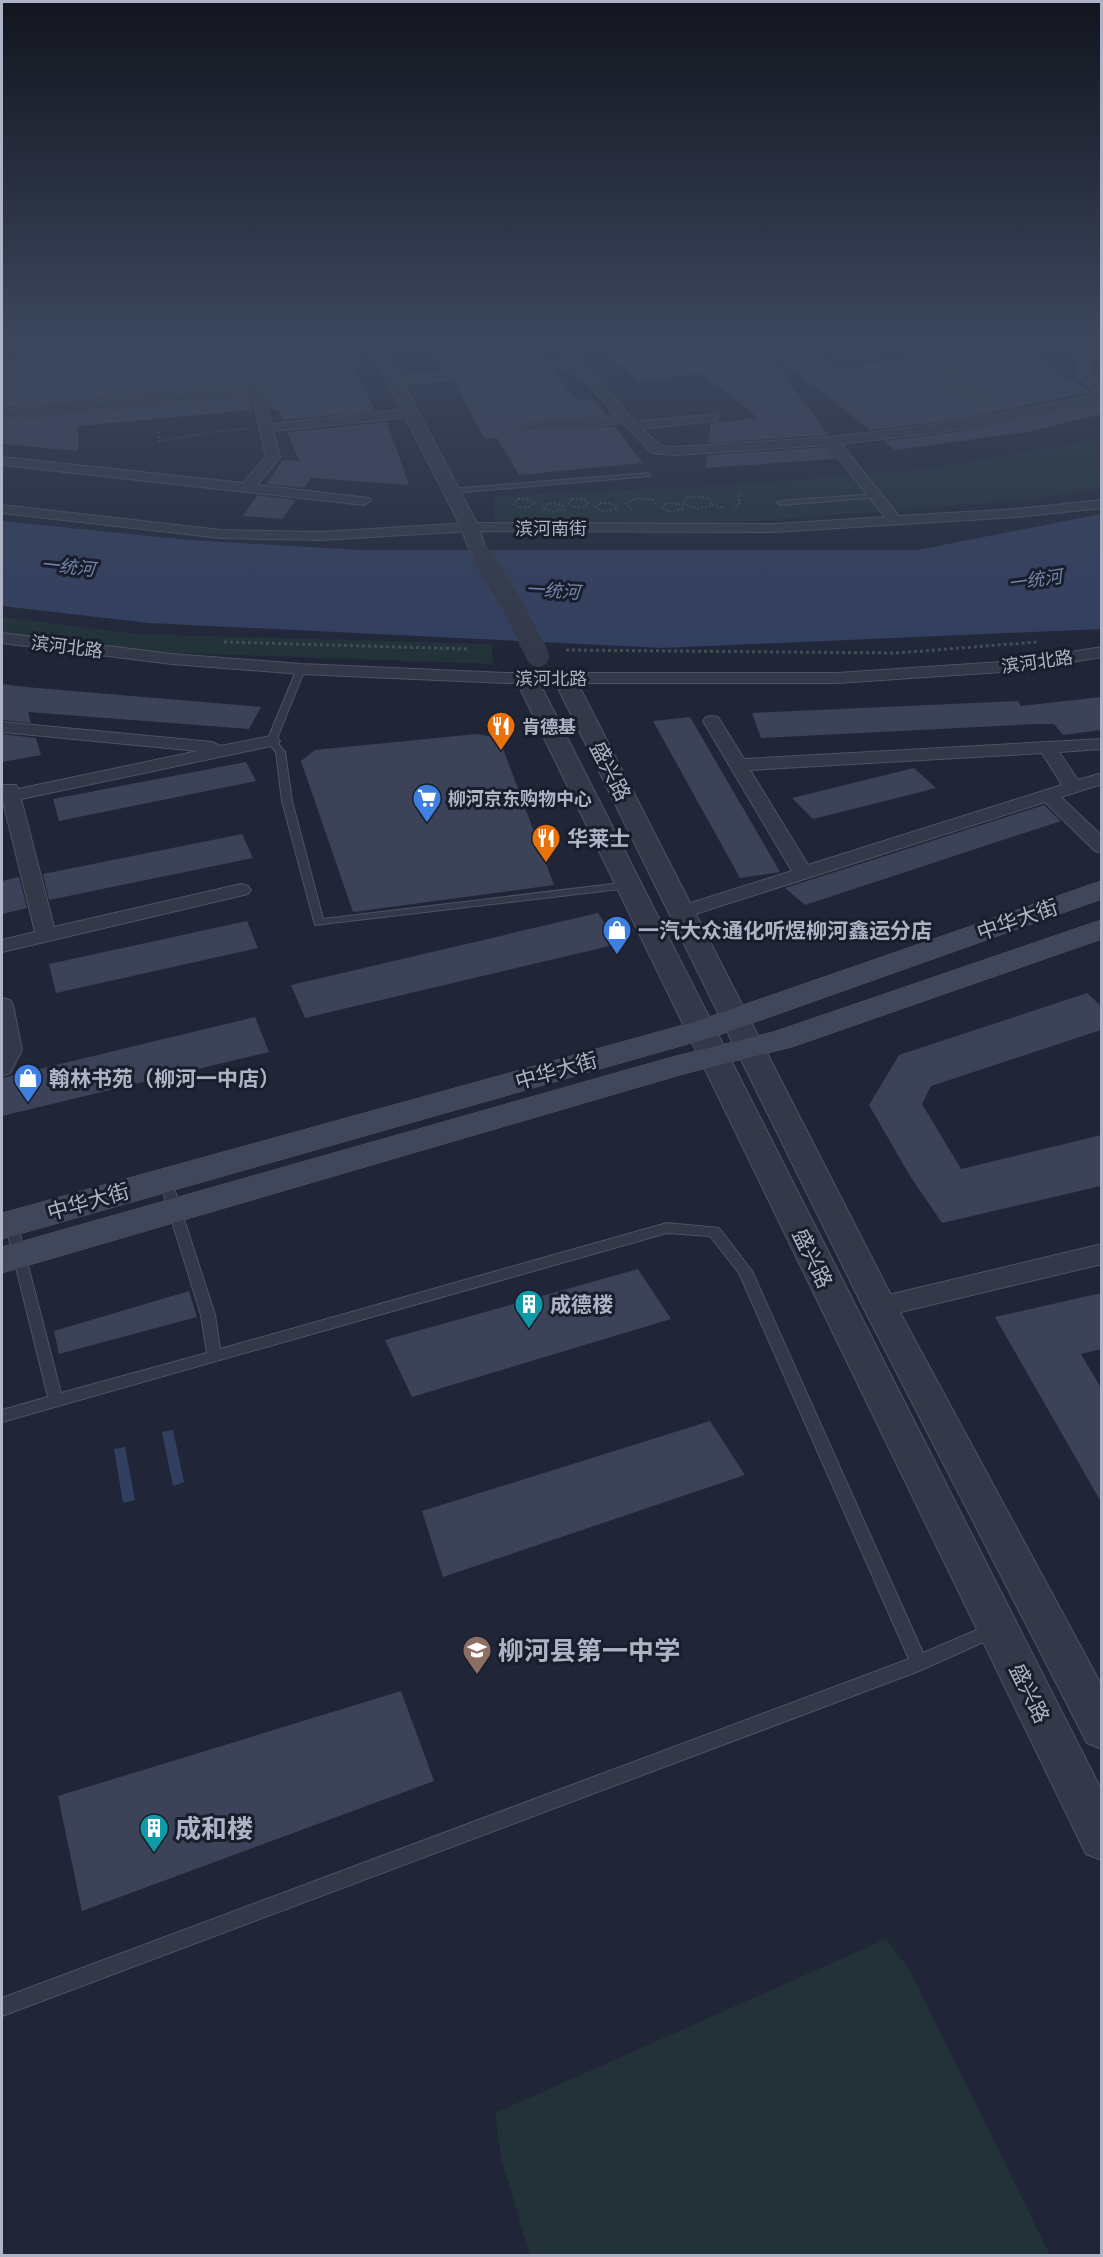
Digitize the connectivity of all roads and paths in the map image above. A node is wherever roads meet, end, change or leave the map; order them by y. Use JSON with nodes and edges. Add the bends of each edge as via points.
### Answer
{"nodes":[{"id":1,"x":271,"y":448,"type":"edge"},
{"id":2,"x":430,"y":448,"type":"edge"},
{"id":3,"x":655,"y":448,"type":"edge"},
{"id":4,"x":717,"y":448,"type":"edge"},
{"id":5,"x":838,"y":448,"type":"edge"},
{"id":6,"x":2,"y":461,"type":"edge"},
{"id":7,"x":648,"y":475,"type":"dead end"},
{"id":8,"x":247,"y":488,"type":"junction"},
{"id":9,"x":452,"y":491,"type":"junction"},
{"id":10,"x":741,"y":493,"type":"dead end"},
{"id":11,"x":876,"y":496,"type":"junction"},
{"id":12,"x":364,"y":501,"type":"dead end"},
{"id":13,"x":781,"y":502,"type":"dead end"},
{"id":14,"x":1101,"y":504,"type":"edge"},
{"id":15,"x":534,"y":505,"type":"junction"},
{"id":16,"x":569,"y":505,"type":"junction"},
{"id":17,"x":589,"y":505,"type":"junction"},
{"id":18,"x":626,"y":505,"type":"junction"},
{"id":19,"x":683,"y":505,"type":"joint"},
{"id":20,"x":563,"y":506,"type":"dead end"},
{"id":21,"x":596,"y":506,"type":"junction"},
{"id":22,"x":617,"y":506,"type":"junction"},
{"id":23,"x":543,"y":507,"type":"dead end"},
{"id":24,"x":2,"y":509,"type":"edge"},
{"id":25,"x":653,"y":509,"type":"dead end"},
{"id":26,"x":733,"y":510,"type":"dead end"},
{"id":27,"x":638,"y":511,"type":"dead end"},
{"id":28,"x":894,"y":519,"type":"junction"},
{"id":29,"x":472,"y":535,"type":"junction"},
{"id":30,"x":2,"y":638,"type":"edge"},
{"id":31,"x":1042,"y":641,"type":"dead end"},
{"id":32,"x":213,"y":642,"type":"dead end"},
{"id":33,"x":469,"y":649,"type":"dead end"},
{"id":34,"x":1101,"y":652,"type":"edge"},
{"id":35,"x":548,"y":668,"type":"junction"},
{"id":36,"x":301,"y":669,"type":"junction"},
{"id":37,"x":712,"y":721,"type":"dead end"},
{"id":38,"x":2,"y":727,"type":"edge"},
{"id":39,"x":271,"y":741,"type":"junction"},
{"id":40,"x":1101,"y":744,"type":"edge"},
{"id":41,"x":1047,"y":747,"type":"junction"},
{"id":42,"x":238,"y":750,"type":"junction"},
{"id":43,"x":738,"y":765,"type":"junction"},
{"id":44,"x":1101,"y":778,"type":"edge"},
{"id":45,"x":1073,"y":787,"type":"junction"},
{"id":46,"x":6,"y":793,"type":"edge"},
{"id":47,"x":1048,"y":795,"type":"junction"},
{"id":48,"x":1101,"y":847,"type":"edge"},
{"id":49,"x":803,"y":873,"type":"junction"},
{"id":50,"x":629,"y":885,"type":"junction"},
{"id":51,"x":1101,"y":889,"type":"edge"},
{"id":52,"x":241,"y":890,"type":"dead end"},
{"id":53,"x":682,"y":912,"type":"junction"},
{"id":54,"x":1101,"y":929,"type":"edge"},
{"id":55,"x":46,"y":936,"type":"junction"},
{"id":56,"x":2,"y":946,"type":"edge"},
{"id":57,"x":2,"y":1005,"type":"edge"},
{"id":58,"x":735,"y":1018,"type":"junction"},
{"id":59,"x":707,"y":1044,"type":"junction"},
{"id":60,"x":749,"y":1048,"type":"junction"},
{"id":61,"x":2,"y":1068,"type":"edge"},
{"id":62,"x":165,"y":1179,"type":"junction"},
{"id":63,"x":175,"y":1210,"type":"junction"},
{"id":64,"x":6,"y":1225,"type":"edge"},
{"id":65,"x":1101,"y":1254,"type":"edge"},
{"id":66,"x":10,"y":1258,"type":"edge"},
{"id":67,"x":880,"y":1307,"type":"junction"},
{"id":68,"x":214,"y":1355,"type":"junction"},
{"id":69,"x":56,"y":1400,"type":"junction"},
{"id":70,"x":2,"y":1416,"type":"edge"},
{"id":71,"x":997,"y":1628,"type":"junction"},
{"id":72,"x":919,"y":1663,"type":"junction"},
{"id":73,"x":1101,"y":1729,"type":"edge"},
{"id":74,"x":1101,"y":1838,"type":"edge"},
{"id":75,"x":2,"y":2007,"type":"edge"}],
"edges":[{"from":1,"to":8,"type":"street","via":[[273,457]]},
{"from":2,"to":9,"type":"street"},
{"from":3,"to":4,"type":"street"},
{"from":5,"to":11,"type":"street"},
{"from":6,"to":8,"type":"street"},
{"from":7,"to":9,"type":"lane"},
{"from":8,"to":12,"type":"street"},
{"from":9,"to":29,"type":"street"},
{"from":10,"to":26,"type":"path","via":[[740,503]]},
{"from":11,"to":13,"type":"lane"},
{"from":11,"to":28,"type":"street"},
{"from":14,"to":28,"type":"street","name":"滨河南街"},
{"from":15,"to":15,"type":"path","via":[[525,499],[513,504],[523,508]]},
{"from":15,"to":23,"type":"path"},
{"from":16,"to":17,"type":"path"},
{"from":16,"to":17,"type":"path","via":[[579,499]]},
{"from":16,"to":20,"type":"path"},
{"from":17,"to":21,"type":"path"},
{"from":18,"to":22,"type":"path"},
{"from":18,"to":25,"type":"path","via":[[628,500],[638,498],[653,500],[659,507]]},
{"from":18,"to":27,"type":"path"},
{"from":19,"to":19,"type":"path","via":[[701,508],[712,502],[690,496],[683,500]]},
{"from":21,"to":22,"type":"path"},
{"from":21,"to":22,"type":"path","via":[[606,512]]},
{"from":24,"to":29,"type":"street","name":"滨河南街","via":[[221,534]]},
{"from":28,"to":29,"type":"street","name":"滨河南街","via":[[774,528]]},
{"from":29,"to":35,"type":"street","bridge":true},
{"from":30,"to":36,"type":"street","name":"滨河北路","via":[[172,659]]},
{"from":31,"to":35,"type":"path","via":[[896,653]]},
{"from":32,"to":33,"type":"path"},
{"from":34,"to":35,"type":"street","name":"滨河北路","via":[[1016,666],[837,678]]},
{"from":35,"to":36,"type":"street","name":"滨河北路"},
{"from":35,"to":50,"type":"street","name":"盛兴路"},
{"from":35,"to":53,"type":"street","name":"盛兴路"},
{"from":36,"to":39,"type":"lane"},
{"from":37,"to":43,"type":"street"},
{"from":38,"to":42,"type":"street"},
{"from":39,"to":42,"type":"street"},
{"from":39,"to":50,"type":"lane","via":[[280,752],[286,801],[319,923]]},
{"from":40,"to":41,"type":"street"},
{"from":41,"to":43,"type":"street"},
{"from":41,"to":45,"type":"street"},
{"from":42,"to":46,"type":"street"},
{"from":43,"to":49,"type":"street"},
{"from":44,"to":45,"type":"street"},
{"from":45,"to":47,"type":"street"},
{"from":46,"to":55,"type":"street"},
{"from":47,"to":48,"type":"street"},
{"from":47,"to":49,"type":"street"},
{"from":49,"to":53,"type":"street"},
{"from":50,"to":59,"type":"street","name":"盛兴路"},
{"from":51,"to":58,"type":"main road","name":"中华大街"},
{"from":52,"to":55,"type":"street"},
{"from":53,"to":58,"type":"street","name":"盛兴路"},
{"from":54,"to":60,"type":"main road","name":"中华大街"},
{"from":55,"to":56,"type":"street"},
{"from":57,"to":61,"type":"street","via":[[11,1050]]},
{"from":58,"to":59,"type":"main road","name":"中华大街"},
{"from":58,"to":60,"type":"street","name":"盛兴路"},
{"from":59,"to":60,"type":"main road","name":"中华大街"},
{"from":59,"to":62,"type":"main road","name":"中华大街"},
{"from":59,"to":63,"type":"main road","name":"中华大街","via":[[683,1064]]},
{"from":59,"to":71,"type":"street","name":"盛兴路"},
{"from":60,"to":67,"type":"street","name":"盛兴路"},
{"from":62,"to":63,"type":"lane"},
{"from":62,"to":64,"type":"main road","name":"中华大街"},
{"from":63,"to":66,"type":"main road","name":"中华大街"},
{"from":63,"to":68,"type":"lane","via":[[208,1315]]},
{"from":64,"to":66,"type":"lane"},
{"from":65,"to":67,"type":"street"},
{"from":66,"to":69,"type":"lane"},
{"from":67,"to":73,"type":"street","name":"盛兴路"},
{"from":68,"to":69,"type":"lane"},
{"from":68,"to":72,"type":"lane","via":[[667,1228],[714,1231],[745,1271]]},
{"from":69,"to":70,"type":"lane"},
{"from":71,"to":72,"type":"lane"},
{"from":71,"to":74,"type":"street","name":"盛兴路"},
{"from":72,"to":75,"type":"lane"}]}
